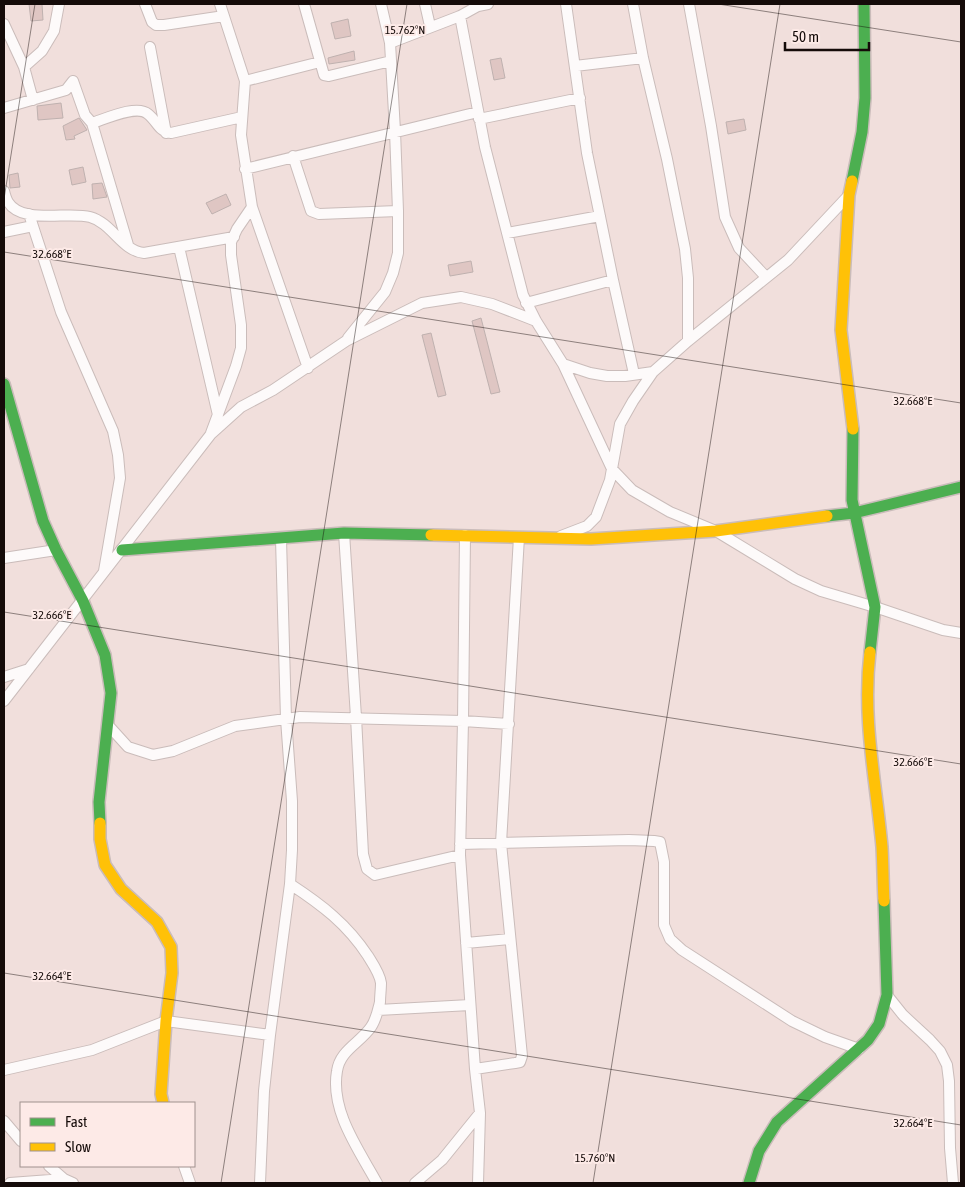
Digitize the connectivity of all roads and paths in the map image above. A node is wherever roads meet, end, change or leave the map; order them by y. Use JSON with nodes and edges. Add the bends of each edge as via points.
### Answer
{"nodes":[{"id":1,"x":59,"y":4,"type":"edge"},
{"id":2,"x":146,"y":4,"type":"edge"},
{"id":3,"x":220,"y":4,"type":"edge"},
{"id":4,"x":304,"y":4,"type":"edge"},
{"id":5,"x":381,"y":4,"type":"edge"},
{"id":6,"x":425,"y":4,"type":"edge"},
{"id":7,"x":566,"y":4,"type":"edge"},
{"id":8,"x":633,"y":4,"type":"edge"},
{"id":9,"x":689,"y":4,"type":"edge"},
{"id":10,"x":864,"y":4,"type":"edge"},
{"id":11,"x":481,"y":5,"type":"edge"},
{"id":12,"x":224,"y":16,"type":"junction"},
{"id":13,"x":460,"y":16,"type":"junction"},
{"id":14,"x":4,"y":24,"type":"edge"},
{"id":15,"x":430,"y":26,"type":"junction"},
{"id":16,"x":390,"y":43,"type":"junction"},
{"id":17,"x":150,"y":47,"type":"dead end"},
{"id":18,"x":643,"y":58,"type":"junction"},
{"id":19,"x":391,"y":61,"type":"junction"},
{"id":20,"x":320,"y":62,"type":"junction"},
{"id":21,"x":575,"y":66,"type":"junction"},
{"id":22,"x":24,"y":67,"type":"junction"},
{"id":23,"x":245,"y":81,"type":"junction"},
{"id":24,"x":580,"y":98,"type":"junction"},
{"id":25,"x":33,"y":100,"type":"junction"},
{"id":26,"x":4,"y":108,"type":"edge"},
{"id":27,"x":479,"y":115,"type":"junction"},
{"id":28,"x":242,"y":117,"type":"junction"},
{"id":29,"x":92,"y":124,"type":"junction"},
{"id":30,"x":395,"y":131,"type":"junction"},
{"id":31,"x":166,"y":133,"type":"junction"},
{"id":32,"x":293,"y":156,"type":"junction"},
{"id":33,"x":245,"y":169,"type":"junction"},
{"id":34,"x":4,"y":192,"type":"edge"},
{"id":35,"x":849,"y":195,"type":"junction"},
{"id":36,"x":252,"y":207,"type":"junction"},
{"id":37,"x":398,"y":211,"type":"junction"},
{"id":38,"x":28,"y":214,"type":"junction"},
{"id":39,"x":600,"y":216,"type":"junction"},
{"id":40,"x":32,"y":226,"type":"junction"},
{"id":41,"x":4,"y":232,"type":"edge"},
{"id":42,"x":507,"y":233,"type":"junction"},
{"id":43,"x":234,"y":236,"type":"junction"},
{"id":44,"x":129,"y":247,"type":"junction"},
{"id":45,"x":179,"y":247,"type":"junction"},
{"id":46,"x":766,"y":277,"type":"junction"},
{"id":47,"x":613,"y":280,"type":"junction"},
{"id":48,"x":526,"y":302,"type":"junction"},
{"id":49,"x":536,"y":321,"type":"junction"},
{"id":50,"x":346,"y":341,"type":"junction"},
{"id":51,"x":688,"y":341,"type":"junction"},
{"id":52,"x":563,"y":364,"type":"junction"},
{"id":53,"x":308,"y":368,"type":"junction"},
{"id":54,"x":653,"y":372,"type":"junction"},
{"id":55,"x":634,"y":374,"type":"junction"},
{"id":56,"x":4,"y":385,"type":"edge"},
{"id":57,"x":218,"y":415,"type":"junction"},
{"id":58,"x":211,"y":434,"type":"junction"},
{"id":59,"x":612,"y":470,"type":"junction"},
{"id":60,"x":961,"y":487,"type":"edge"},
{"id":61,"x":854,"y":513,"type":"junction"},
{"id":62,"x":716,"y":531,"type":"junction"},
{"id":63,"x":344,"y":533,"type":"junction"},
{"id":64,"x":465,"y":535,"type":"junction"},
{"id":65,"x":520,"y":537,"type":"junction"},
{"id":66,"x":281,"y":539,"type":"junction"},
{"id":67,"x":556,"y":539,"type":"junction"},
{"id":68,"x":56,"y":550,"type":"junction"},
{"id":69,"x":122,"y":550,"type":"junction"},
{"id":70,"x":4,"y":558,"type":"edge"},
{"id":71,"x":103,"y":574,"type":"junction"},
{"id":72,"x":83,"y":601,"type":"junction"},
{"id":73,"x":875,"y":607,"type":"junction"},
{"id":74,"x":961,"y":633,"type":"edge"},
{"id":75,"x":29,"y":669,"type":"junction"},
{"id":76,"x":4,"y":677,"type":"edge"},
{"id":77,"x":4,"y":701,"type":"edge"},
{"id":78,"x":356,"y":717,"type":"junction"},
{"id":79,"x":286,"y":719,"type":"junction"},
{"id":80,"x":463,"y":721,"type":"junction"},
{"id":81,"x":108,"y":724,"type":"junction"},
{"id":82,"x":509,"y":724,"type":"junction"},
{"id":83,"x":501,"y":843,"type":"junction"},
{"id":84,"x":460,"y":844,"type":"junction"},
{"id":85,"x":460,"y":855,"type":"junction"},
{"id":86,"x":290,"y":884,"type":"junction"},
{"id":87,"x":510,"y":939,"type":"junction"},
{"id":88,"x":466,"y":943,"type":"junction"},
{"id":89,"x":887,"y":995,"type":"junction"},
{"id":90,"x":470,"y":1005,"type":"junction"},
{"id":91,"x":378,"y":1010,"type":"junction"},
{"id":92,"x":166,"y":1021,"type":"junction"},
{"id":93,"x":270,"y":1035,"type":"junction"},
{"id":94,"x":859,"y":1049,"type":"junction"},
{"id":95,"x":475,"y":1069,"type":"junction"},
{"id":96,"x":4,"y":1070,"type":"edge"},
{"id":97,"x":163,"y":1102,"type":"edge"},
{"id":98,"x":480,"y":1113,"type":"junction"},
{"id":99,"x":4,"y":1121,"type":"edge"},
{"id":100,"x":20,"y":1140,"type":"edge"},
{"id":101,"x":50,"y":1167,"type":"edge"},
{"id":102,"x":184,"y":1167,"type":"edge"},
{"id":103,"x":69,"y":1181,"type":"edge"},
{"id":104,"x":10,"y":1183,"type":"edge"},
{"id":105,"x":190,"y":1183,"type":"edge"},
{"id":106,"x":260,"y":1183,"type":"edge"},
{"id":107,"x":377,"y":1183,"type":"edge"},
{"id":108,"x":415,"y":1183,"type":"edge"},
{"id":109,"x":478,"y":1183,"type":"edge"},
{"id":110,"x":749,"y":1183,"type":"edge"},
{"id":111,"x":953,"y":1183,"type":"edge"}],
"edges":[{"from":1,"to":22,"type":"street","via":[[54,31],[42,51]]},
{"from":2,"to":12,"type":"street","via":[[156,25]]},
{"from":3,"to":12,"type":"street"},
{"from":4,"to":20,"type":"street"},
{"from":5,"to":16,"type":"street"},
{"from":6,"to":15,"type":"street"},
{"from":7,"to":21,"type":"street"},
{"from":8,"to":18,"type":"street"},
{"from":9,"to":46,"type":"street","via":[[725,217],[739,248]]},
{"from":10,"to":35,"type":"street","via":[[865,98],[862,132]]},
{"from":11,"to":13,"type":"street"},
{"from":12,"to":23,"type":"street"},
{"from":13,"to":15,"type":"street"},
{"from":13,"to":27,"type":"street"},
{"from":14,"to":22,"type":"street"},
{"from":15,"to":16,"type":"street"},
{"from":16,"to":19,"type":"street"},
{"from":17,"to":31,"type":"street"},
{"from":18,"to":21,"type":"street"},
{"from":18,"to":51,"type":"street","via":[[685,248]]},
{"from":19,"to":20,"type":"street","via":[[329,76],[323,73]]},
{"from":19,"to":30,"type":"street"},
{"from":20,"to":23,"type":"street"},
{"from":21,"to":24,"type":"street"},
{"from":22,"to":25,"type":"street"},
{"from":23,"to":28,"type":"street"},
{"from":24,"to":27,"type":"street"},
{"from":24,"to":39,"type":"street"},
{"from":25,"to":26,"type":"street"},
{"from":25,"to":29,"type":"street","via":[[66,90],[73,81],[85,115]]},
{"from":27,"to":30,"type":"street"},
{"from":27,"to":42,"type":"street"},
{"from":28,"to":31,"type":"street"},
{"from":28,"to":33,"type":"street"},
{"from":29,"to":31,"type":"street","via":[[135,110],[148,113]]},
{"from":29,"to":44,"type":"street"},
{"from":30,"to":32,"type":"street"},
{"from":30,"to":37,"type":"street"},
{"from":32,"to":33,"type":"street"},
{"from":32,"to":37,"type":"street","via":[[311,211],[320,214]]},
{"from":33,"to":36,"type":"street"},
{"from":34,"to":38,"type":"street","via":[[14,209]]},
{"from":35,"to":46,"type":"street","via":[[788,260]]},
{"from":35,"to":61,"type":"street","via":[[841,330],[853,428]]},
{"from":36,"to":43,"type":"street"},
{"from":36,"to":53,"type":"street"},
{"from":37,"to":50,"type":"street","via":[[398,252],[393,273],[385,292]]},
{"from":38,"to":40,"type":"street"},
{"from":38,"to":44,"type":"street","via":[[94,218]]},
{"from":39,"to":42,"type":"street"},
{"from":39,"to":47,"type":"street"},
{"from":40,"to":41,"type":"street"},
{"from":40,"to":71,"type":"street","via":[[61,312],[113,431],[118,455],[120,478]]},
{"from":42,"to":48,"type":"street"},
{"from":43,"to":45,"type":"street"},
{"from":43,"to":57,"type":"street","via":[[231,255],[242,325],[241,348]]},
{"from":44,"to":45,"type":"street","via":[[144,253]]},
{"from":45,"to":57,"type":"street"},
{"from":46,"to":51,"type":"street"},
{"from":47,"to":48,"type":"street"},
{"from":47,"to":55,"type":"street"},
{"from":48,"to":49,"type":"street"},
{"from":49,"to":50,"type":"street","via":[[492,304],[461,297],[422,303]]},
{"from":49,"to":52,"type":"street"},
{"from":50,"to":53,"type":"street"},
{"from":51,"to":54,"type":"street"},
{"from":52,"to":55,"type":"street","via":[[607,376]]},
{"from":52,"to":59,"type":"street"},
{"from":53,"to":58,"type":"street","via":[[241,407]]},
{"from":54,"to":55,"type":"street"},
{"from":54,"to":59,"type":"street","via":[[620,424]]},
{"from":56,"to":68,"type":"street","via":[[43,521]]},
{"from":57,"to":58,"type":"street"},
{"from":58,"to":69,"type":"street"},
{"from":59,"to":62,"type":"street","via":[[632,490],[670,512]]},
{"from":59,"to":67,"type":"street","via":[[596,517],[587,526]]},
{"from":60,"to":61,"type":"street"},
{"from":61,"to":62,"type":"street"},
{"from":61,"to":73,"type":"street"},
{"from":62,"to":67,"type":"street"},
{"from":62,"to":73,"type":"street","via":[[795,579],[821,591]]},
{"from":63,"to":64,"type":"street"},
{"from":63,"to":66,"type":"street"},
{"from":63,"to":78,"type":"street"},
{"from":64,"to":65,"type":"street"},
{"from":64,"to":80,"type":"street"},
{"from":65,"to":67,"type":"street"},
{"from":65,"to":82,"type":"street"},
{"from":66,"to":69,"type":"street"},
{"from":66,"to":79,"type":"street"},
{"from":68,"to":70,"type":"street"},
{"from":68,"to":72,"type":"street"},
{"from":69,"to":71,"type":"street"},
{"from":71,"to":72,"type":"street"},
{"from":72,"to":75,"type":"street"},
{"from":72,"to":81,"type":"street","via":[[105,655],[111,693]]},
{"from":73,"to":74,"type":"street"},
{"from":73,"to":89,"type":"street","via":[[867,674],[867,721],[882,848]]},
{"from":75,"to":76,"type":"street"},
{"from":75,"to":77,"type":"street"},
{"from":78,"to":79,"type":"street"},
{"from":78,"to":80,"type":"street"},
{"from":78,"to":85,"type":"street","via":[[367,870],[375,875]]},
{"from":79,"to":81,"type":"street","via":[[235,726],[173,751],[153,755],[128,747]]},
{"from":79,"to":86,"type":"street","via":[[292,801]]},
{"from":80,"to":82,"type":"street"},
{"from":80,"to":84,"type":"street"},
{"from":81,"to":92,"type":"street","via":[[99,802],[105,866],[121,889],[156,922],[171,947],[172,973]]},
{"from":82,"to":83,"type":"street"},
{"from":83,"to":84,"type":"street"},
{"from":83,"to":87,"type":"street"},
{"from":83,"to":94,"type":"street","via":[[660,842],[664,862],[664,925],[670,939],[792,1021]]},
{"from":84,"to":85,"type":"street"},
{"from":85,"to":88,"type":"street"},
{"from":86,"to":91,"type":"street","via":[[338,920],[359,942],[381,982]]},
{"from":86,"to":93,"type":"street"},
{"from":87,"to":88,"type":"street"},
{"from":87,"to":95,"type":"street","via":[[522,1056],[520,1062]]},
{"from":88,"to":90,"type":"street"},
{"from":89,"to":94,"type":"street","via":[[879,1024]]},
{"from":89,"to":111,"type":"street","via":[[940,1051],[947,1065]]},
{"from":90,"to":91,"type":"street"},
{"from":90,"to":95,"type":"street"},
{"from":91,"to":107,"type":"street","via":[[372,1026],[342,1054],[336,1071],[337,1099],[342,1114]]},
{"from":92,"to":93,"type":"street"},
{"from":92,"to":96,"type":"street","via":[[92,1050]]},
{"from":92,"to":97,"type":"street"},
{"from":93,"to":106,"type":"street"},
{"from":94,"to":110,"type":"street","via":[[777,1122],[759,1151]]},
{"from":95,"to":98,"type":"street"},
{"from":98,"to":108,"type":"street","via":[[442,1160]]},
{"from":98,"to":109,"type":"street"},
{"from":99,"to":100,"type":"street"},
{"from":101,"to":103,"type":"street"},
{"from":102,"to":105,"type":"street"},
{"from":103,"to":104,"type":"street"}]}
